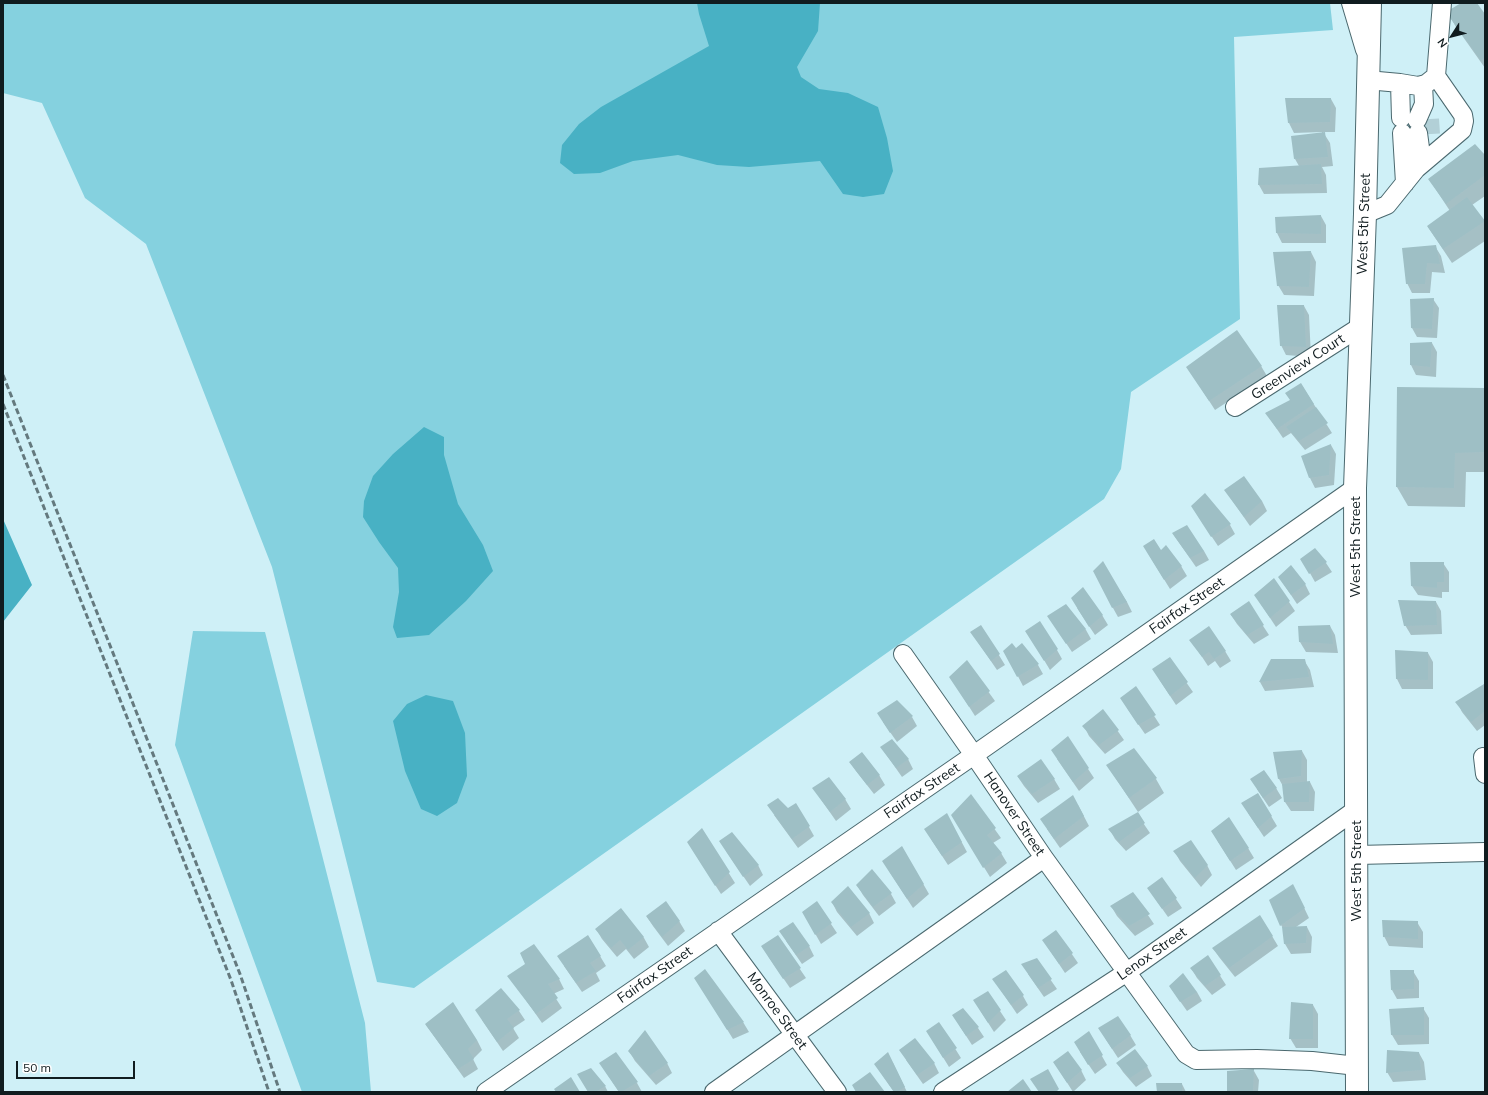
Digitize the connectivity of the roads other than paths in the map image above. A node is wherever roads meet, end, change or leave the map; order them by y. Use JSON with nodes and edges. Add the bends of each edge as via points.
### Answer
{"nodes":[{"id":1,"x":1351,"y":3,"type":"edge"},
{"id":2,"x":1370,"y":3,"type":"edge"},
{"id":3,"x":1442,"y":3,"type":"edge"},
{"id":4,"x":1368,"y":59,"type":"junction"},
{"id":5,"x":1367,"y":80,"type":"junction"},
{"id":6,"x":1430,"y":80,"type":"junction"},
{"id":7,"x":1400,"y":83,"type":"junction"},
{"id":8,"x":1418,"y":123,"type":"junction"},
{"id":9,"x":1427,"y":159,"type":"junction"},
{"id":10,"x":1404,"y":183,"type":"junction"},
{"id":11,"x":1365,"y":214,"type":"junction"},
{"id":12,"x":1360,"y":327,"type":"junction"},
{"id":13,"x":1235,"y":407,"type":"dead end"},
{"id":14,"x":1356,"y":488,"type":"junction"},
{"id":15,"x":903,"y":654,"type":"dead end"},
{"id":16,"x":974,"y":755,"type":"junction"},
{"id":17,"x":1357,"y":809,"type":"junction"},
{"id":18,"x":1485,"y":852,"type":"edge"},
{"id":19,"x":1357,"y":855,"type":"junction"},
{"id":20,"x":1044,"y":858,"type":"junction"},
{"id":21,"x":718,"y":930,"type":"junction"},
{"id":22,"x":1127,"y":972,"type":"junction"},
{"id":23,"x":795,"y":1035,"type":"junction"},
{"id":24,"x":1357,"y":1066,"type":"junction"},
{"id":25,"x":486,"y":1092,"type":"edge"},
{"id":26,"x":714,"y":1092,"type":"edge"},
{"id":27,"x":837,"y":1092,"type":"edge"},
{"id":28,"x":943,"y":1092,"type":"edge"},
{"id":29,"x":1357,"y":1092,"type":"edge"}],
"edges":[{"from":1,"to":4,"type":"street"},
{"from":2,"to":4,"type":"main road","name":"West 5th Street"},
{"from":3,"to":6,"type":"street"},
{"from":4,"to":5,"type":"main road","name":"West 5th Street"},
{"from":5,"to":7,"type":"street"},
{"from":5,"to":11,"type":"main road","name":"West 5th Street"},
{"from":6,"to":7,"type":"street","via":[[1418,86]]},
{"from":6,"to":8,"type":"street"},
{"from":6,"to":9,"type":"street","via":[[1462,115],[1464,121],[1462,130]]},
{"from":7,"to":8,"type":"street"},
{"from":8,"to":9,"type":"street"},
{"from":8,"to":10,"type":"street"},
{"from":9,"to":10,"type":"street"},
{"from":10,"to":11,"type":"street","via":[[1386,205]]},
{"from":11,"to":12,"type":"main road","name":"West 5th Street"},
{"from":12,"to":13,"type":"street","name":"Greenview Court"},
{"from":12,"to":14,"type":"main road","name":"West 5th Street"},
{"from":14,"to":16,"type":"street","name":"Fairfax Street"},
{"from":14,"to":17,"type":"main road","name":"West 5th Street"},
{"from":15,"to":16,"type":"street","name":"Hanover Street"},
{"from":16,"to":20,"type":"street","name":"Hanover Street"},
{"from":16,"to":21,"type":"street","name":"Fairfax Street"},
{"from":17,"to":19,"type":"main road","name":"West 5th Street"},
{"from":17,"to":22,"type":"street","name":"Lenox Street"},
{"from":18,"to":19,"type":"street"},
{"from":19,"to":24,"type":"main road","name":"West 5th Street"},
{"from":20,"to":22,"type":"street","name":"Hanover Street"},
{"from":20,"to":23,"type":"street"},
{"from":21,"to":23,"type":"street","name":"Monroe Street"},
{"from":21,"to":25,"type":"street","name":"Fairfax Street"},
{"from":22,"to":24,"type":"street","name":"Hanover Street","via":[[1186,1054],[1196,1060],[1312,1061]]},
{"from":22,"to":28,"type":"street","name":"Lenox Street"},
{"from":23,"to":26,"type":"street"},
{"from":23,"to":27,"type":"street","name":"Monroe Street"},
{"from":24,"to":29,"type":"main road","name":"West 5th Street"}]}
